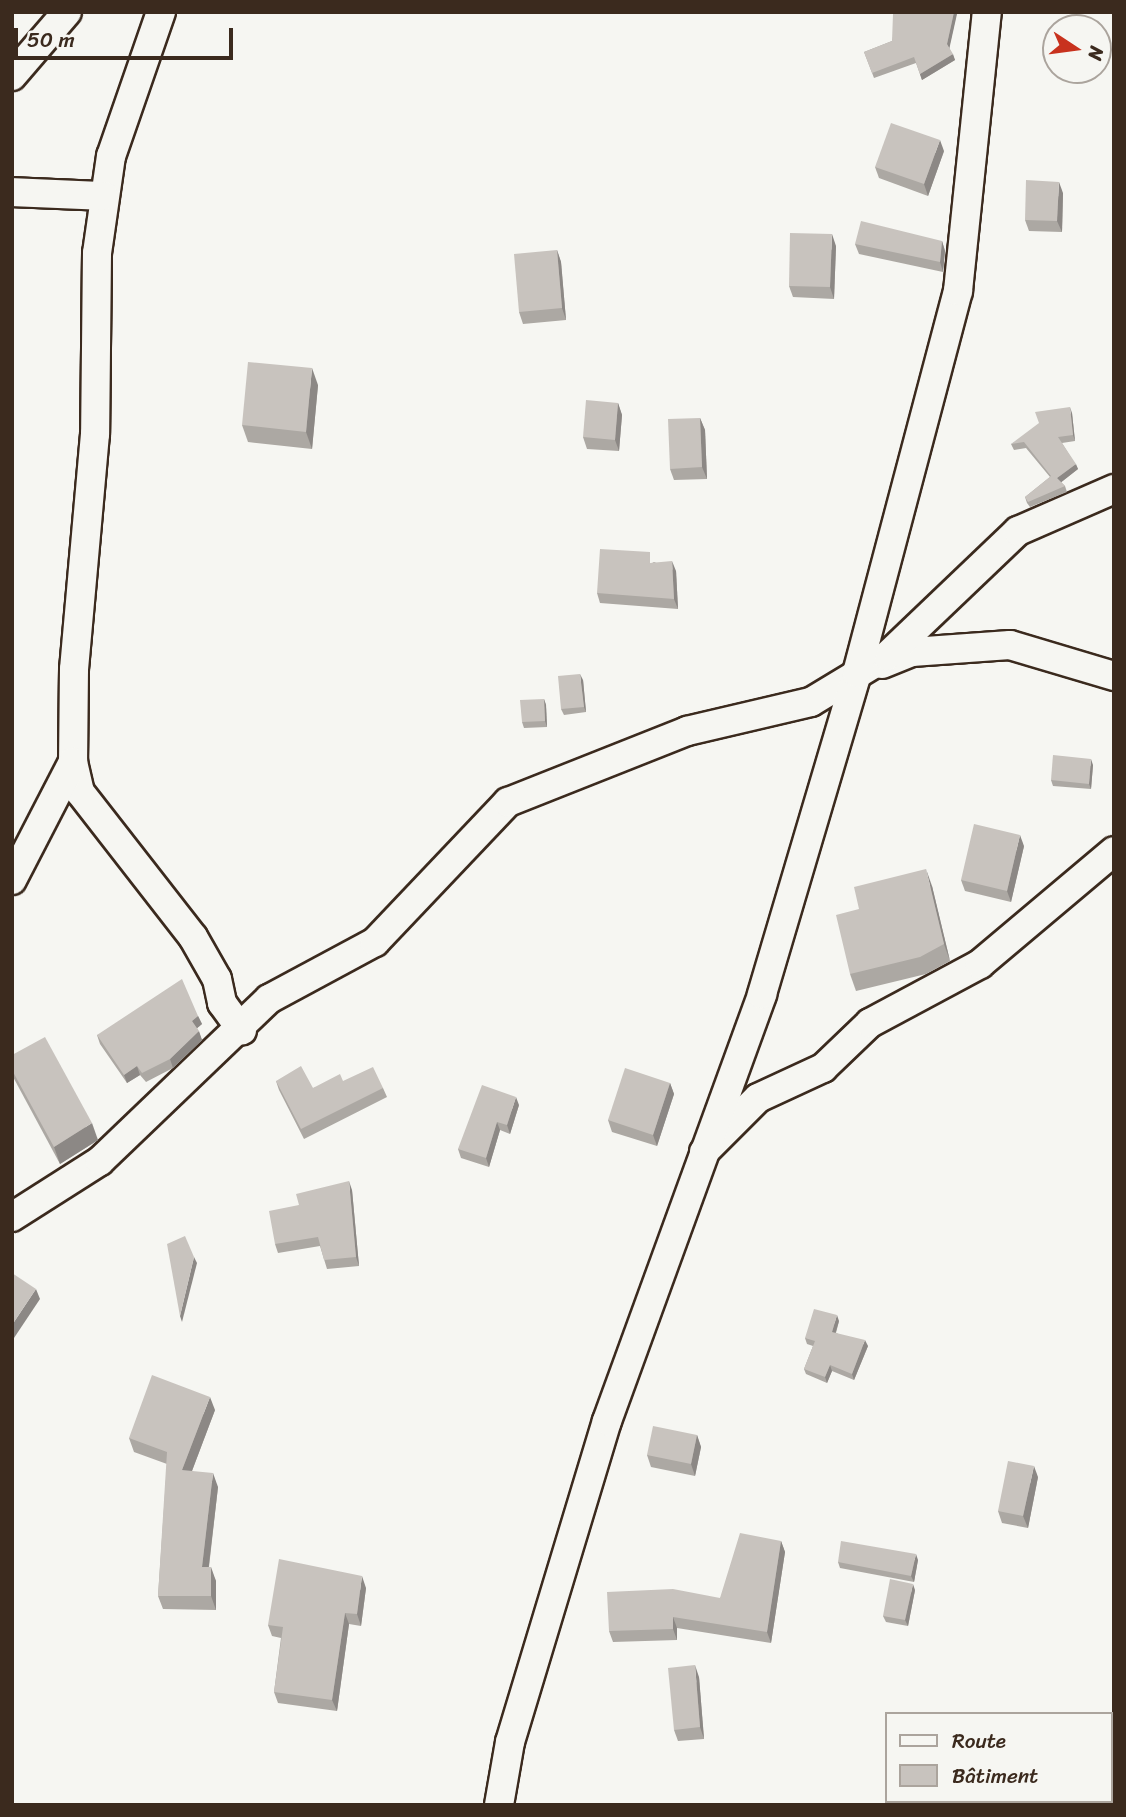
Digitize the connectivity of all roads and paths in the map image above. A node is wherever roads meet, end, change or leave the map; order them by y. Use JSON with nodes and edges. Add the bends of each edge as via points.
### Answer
{"nodes":[{"id":1,"x":67,"y":12,"type":"edge"},
{"id":2,"x":161,"y":12,"type":"edge"},
{"id":3,"x":987,"y":12,"type":"edge"},
{"id":4,"x":12,"y":76,"type":"edge"},
{"id":5,"x":12,"y":192,"type":"edge"},
{"id":6,"x":104,"y":196,"type":"junction"},
{"id":7,"x":1114,"y":489,"type":"edge"},
{"id":8,"x":857,"y":673,"type":"junction"},
{"id":9,"x":1114,"y":676,"type":"edge"},
{"id":10,"x":73,"y":762,"type":"junction"},
{"id":11,"x":1114,"y":851,"type":"edge"},
{"id":12,"x":12,"y":880,"type":"edge"},
{"id":13,"x":242,"y":1031,"type":"junction"},
{"id":14,"x":700,"y":1157,"type":"junction"},
{"id":15,"x":12,"y":1216,"type":"edge"},
{"id":16,"x":499,"y":1805,"type":"edge"}],
"edges":[{"from":1,"to":4,"type":"street"},
{"from":2,"to":6,"type":"street","via":[[111,156]]},
{"from":3,"to":8,"type":"street","via":[[958,290]]},
{"from":5,"to":6,"type":"street"},
{"from":6,"to":10,"type":"street"},
{"from":7,"to":8,"type":"street","via":[[1018,531],[887,656]]},
{"from":8,"to":9,"type":"street","via":[[912,652],[1010,645]]},
{"from":8,"to":13,"type":"street","via":[[811,702],[687,732],[508,802],[375,942],[269,999]]},
{"from":8,"to":14,"type":"street","via":[[762,994]]},
{"from":10,"to":12,"type":"street"},
{"from":10,"to":13,"type":"street","via":[[80,792],[193,937],[218,979],[222,1003]]},
{"from":11,"to":14,"type":"street","via":[[980,964],[870,1023],[823,1068],[758,1098]]},
{"from":13,"to":15,"type":"street","via":[[100,1161]]},
{"from":14,"to":16,"type":"street","via":[[637,1349],[607,1421],[510,1742]]}]}
